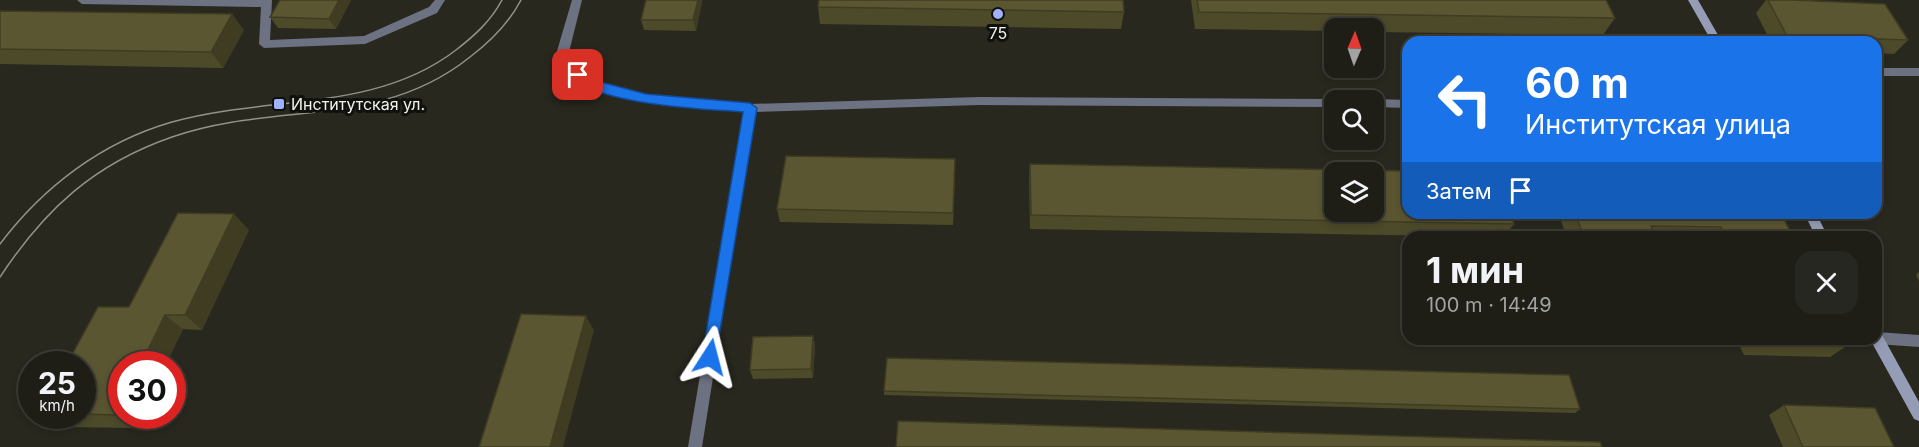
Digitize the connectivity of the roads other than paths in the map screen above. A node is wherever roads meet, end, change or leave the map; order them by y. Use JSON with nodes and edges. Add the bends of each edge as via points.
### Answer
{"nodes":[{"id":1,"x":82,"y":0,"type":"edge"},
{"id":2,"x":440,"y":0,"type":"edge"},
{"id":3,"x":577,"y":0,"type":"edge"},
{"id":4,"x":1694,"y":0,"type":"edge"},
{"id":5,"x":266,"y":1,"type":"edge"},
{"id":6,"x":1714,"y":36,"type":"edge"},
{"id":7,"x":1882,"y":72,"type":"edge"},
{"id":8,"x":1919,"y":72,"type":"edge"},
{"id":9,"x":1324,"y":103,"type":"edge"},
{"id":10,"x":1384,"y":103,"type":"edge"},
{"id":11,"x":1402,"y":104,"type":"edge"},
{"id":12,"x":750,"y":108,"type":"junction"},
{"id":13,"x":1882,"y":338,"type":"edge"},
{"id":14,"x":1919,"y":341,"type":"edge"},
{"id":15,"x":1881,"y":345,"type":"edge"},
{"id":16,"x":1919,"y":415,"type":"edge"},
{"id":17,"x":695,"y":447,"type":"edge"}],
"edges":[{"from":1,"to":5,"type":"street"},
{"from":2,"to":5,"type":"street","via":[[433,10],[365,40],[264,44]]},
{"from":3,"to":12,"type":"street","via":[[561,61],[593,85],[646,98]]},
{"from":4,"to":6,"type":"main road"},
{"from":7,"to":8,"type":"street"},
{"from":9,"to":12,"type":"street","via":[[979,101]]},
{"from":10,"to":11,"type":"street"},
{"from":12,"to":17,"type":"street"},
{"from":13,"to":14,"type":"street"},
{"from":15,"to":16,"type":"main road"}]}
